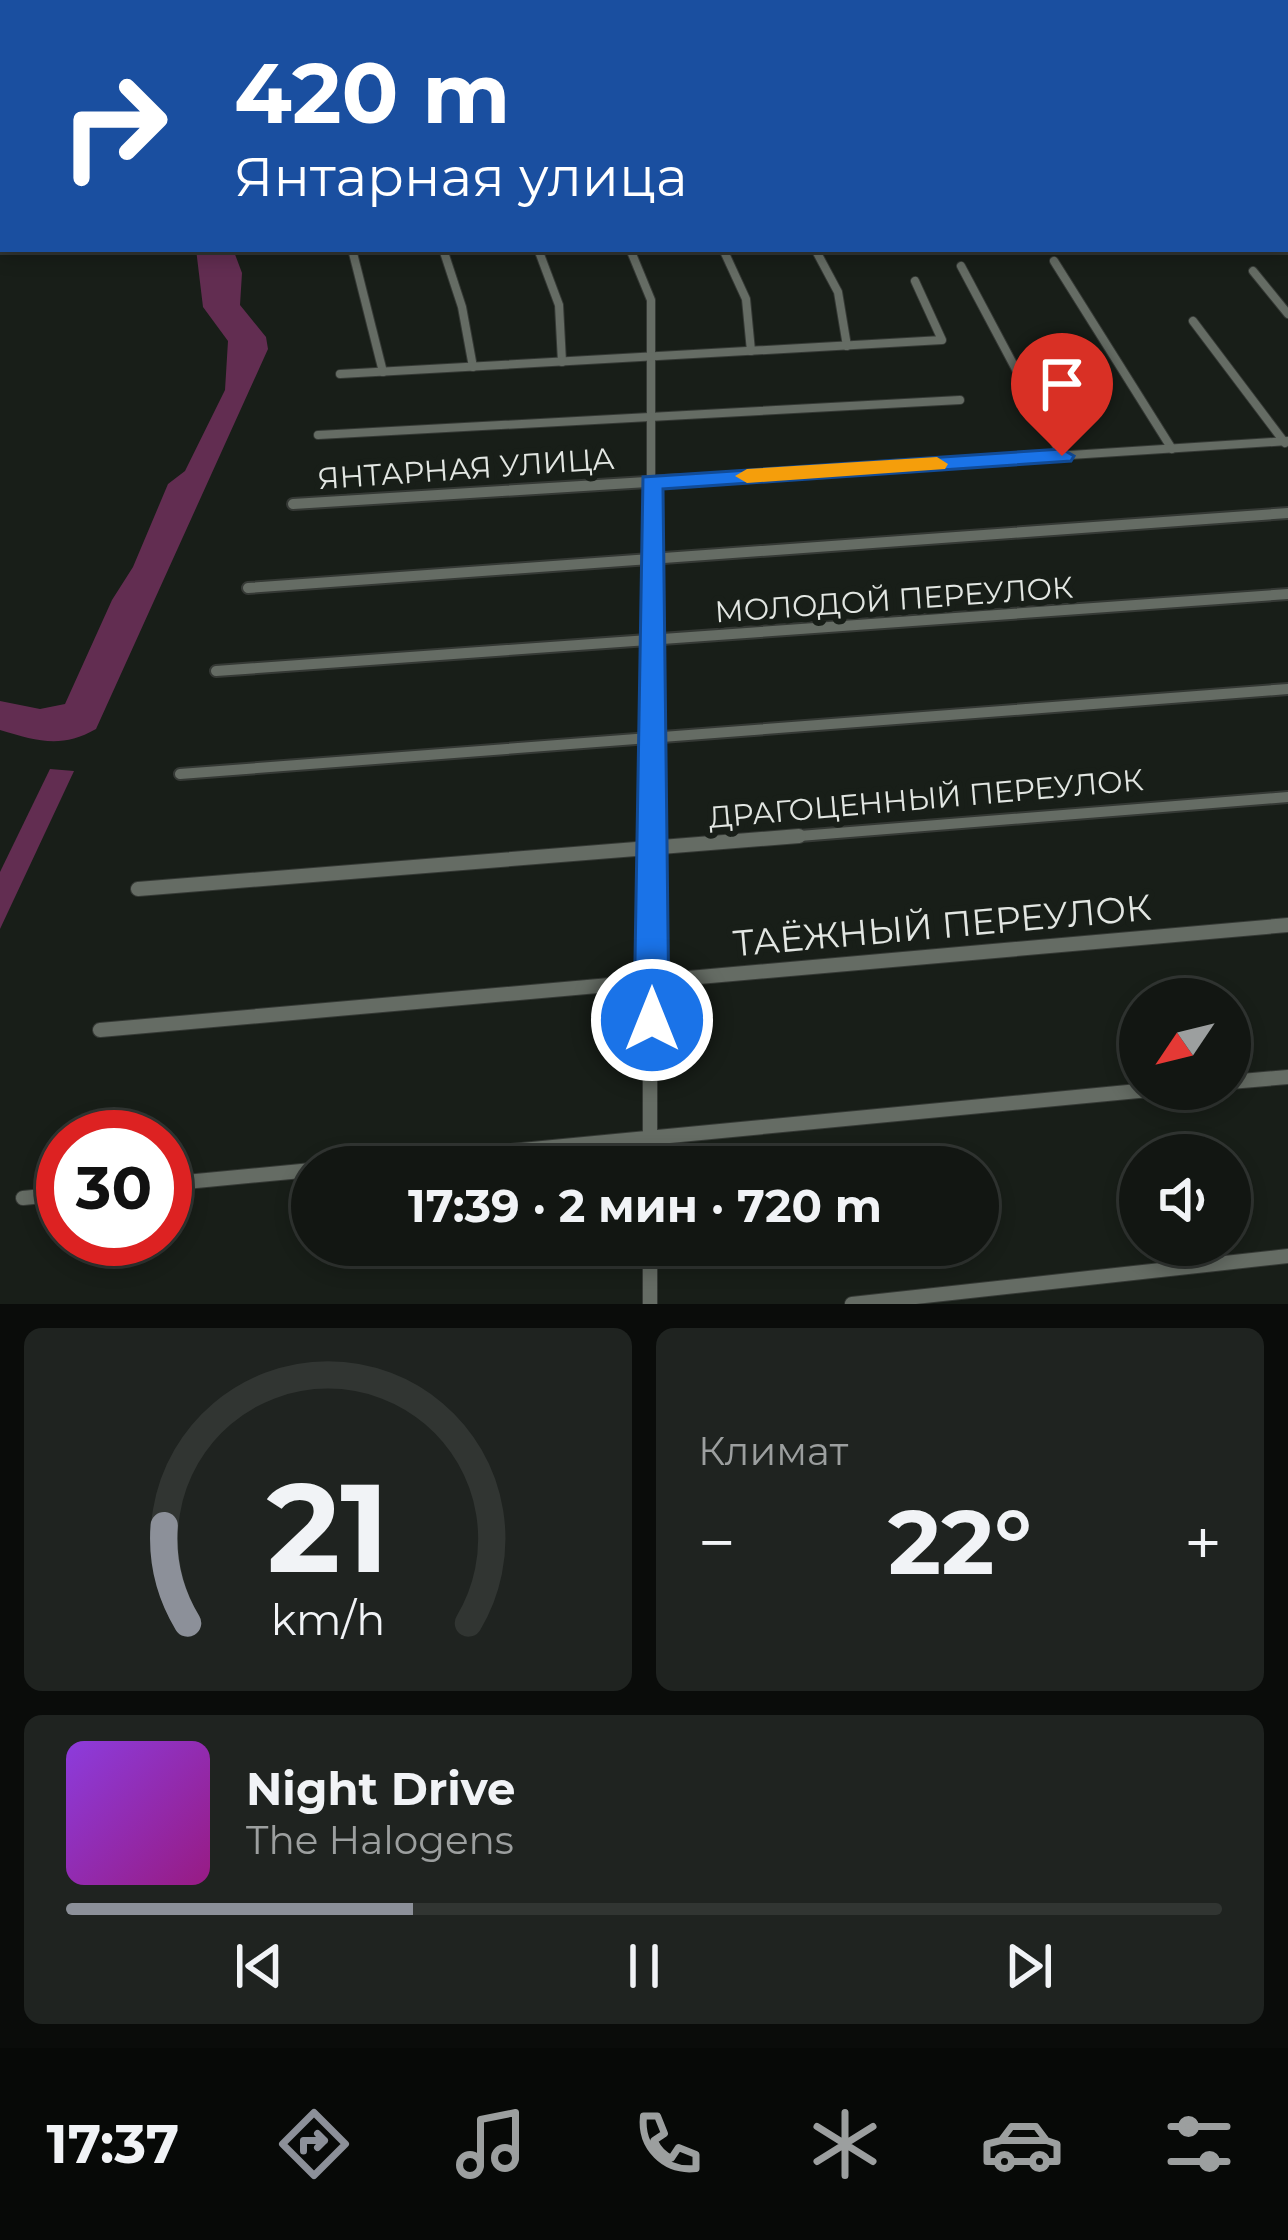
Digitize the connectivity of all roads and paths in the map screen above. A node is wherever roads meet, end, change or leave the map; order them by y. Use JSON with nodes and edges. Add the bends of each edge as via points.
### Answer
{"nodes":[{"id":1,"x":353,"y":252,"type":"edge"},
{"id":2,"x":444,"y":252,"type":"edge"},
{"id":3,"x":539,"y":252,"type":"edge"},
{"id":4,"x":631,"y":252,"type":"edge"},
{"id":5,"x":723,"y":252,"type":"edge"},
{"id":6,"x":817,"y":252,"type":"edge"},
{"id":7,"x":1054,"y":261,"type":"dead end"},
{"id":8,"x":961,"y":266,"type":"dead end"},
{"id":9,"x":1253,"y":272,"type":"dead end"},
{"id":10,"x":915,"y":281,"type":"dead end"},
{"id":11,"x":1288,"y":314,"type":"edge"},
{"id":12,"x":1193,"y":321,"type":"dead end"},
{"id":13,"x":847,"y":346,"type":"junction"},
{"id":14,"x":751,"y":351,"type":"junction"},
{"id":15,"x":651,"y":357,"type":"junction"},
{"id":16,"x":562,"y":362,"type":"junction"},
{"id":17,"x":473,"y":367,"type":"junction"},
{"id":18,"x":383,"y":372,"type":"junction"},
{"id":19,"x":340,"y":374,"type":"dead end"},
{"id":20,"x":960,"y":400,"type":"dead end"},
{"id":21,"x":651,"y":417,"type":"junction"},
{"id":22,"x":318,"y":435,"type":"dead end"},
{"id":23,"x":1286,"y":443,"type":"edge"},
{"id":24,"x":1172,"y":448,"type":"junction"},
{"id":25,"x":1062,"y":456,"type":"junction"},
{"id":26,"x":651,"y":482,"type":"junction"},
{"id":27,"x":293,"y":504,"type":"dead end"},
{"id":28,"x":1288,"y":513,"type":"edge"},
{"id":29,"x":650,"y":559,"type":"junction"},
{"id":30,"x":248,"y":587,"type":"dead end"},
{"id":31,"x":1288,"y":594,"type":"edge"},
{"id":32,"x":652,"y":642,"type":"junction"},
{"id":33,"x":216,"y":671,"type":"dead end"},
{"id":34,"x":1288,"y":689,"type":"edge"},
{"id":35,"x":651,"y":738,"type":"junction"},
{"id":36,"x":180,"y":774,"type":"dead end"},
{"id":37,"x":1288,"y":797,"type":"edge"},
{"id":38,"x":651,"y":848,"type":"junction"},
{"id":39,"x":138,"y":889,"type":"dead end"},
{"id":40,"x":1288,"y":925,"type":"edge"},
{"id":41,"x":652,"y":981,"type":"junction"},
{"id":42,"x":100,"y":1030,"type":"dead end"},
{"id":43,"x":1288,"y":1077,"type":"edge"},
{"id":44,"x":1251,"y":1080,"type":"edge"},
{"id":45,"x":1119,"y":1093,"type":"edge"},
{"id":46,"x":650,"y":1138,"type":"junction"},
{"id":47,"x":566,"y":1146,"type":"edge"},
{"id":48,"x":650,"y":1146,"type":"edge"},
{"id":49,"x":291,"y":1172,"type":"edge"},
{"id":50,"x":192,"y":1181,"type":"edge"},
{"id":51,"x":36,"y":1197,"type":"edge"},
{"id":52,"x":22,"y":1198,"type":"dead end"},
{"id":53,"x":1288,"y":1256,"type":"edge"},
{"id":54,"x":650,"y":1266,"type":"edge"},
{"id":55,"x":650,"y":1304,"type":"edge"},
{"id":56,"x":852,"y":1304,"type":"edge"}],
"edges":[{"from":1,"to":18,"type":"street"},
{"from":2,"to":17,"type":"street"},
{"from":3,"to":16,"type":"street","via":[[560,304]]},
{"from":4,"to":15,"type":"street","via":[[651,300]]},
{"from":5,"to":14,"type":"street","via":[[746,299]]},
{"from":6,"to":13,"type":"street","via":[[838,292]]},
{"from":7,"to":24,"type":"street"},
{"from":8,"to":25,"type":"street"},
{"from":9,"to":11,"type":"street"},
{"from":10,"to":13,"type":"street","via":[[942,340]]},
{"from":12,"to":23,"type":"street"},
{"from":13,"to":14,"type":"street"},
{"from":14,"to":15,"type":"street"},
{"from":15,"to":16,"type":"street"},
{"from":15,"to":21,"type":"street"},
{"from":16,"to":17,"type":"street"},
{"from":17,"to":18,"type":"street"},
{"from":18,"to":19,"type":"street"},
{"from":20,"to":21,"type":"street"},
{"from":21,"to":22,"type":"street"},
{"from":21,"to":26,"type":"street"},
{"from":23,"to":24,"type":"street","name":"ЯНТАРНАЯ УЛИЦА"},
{"from":24,"to":25,"type":"street","name":"ЯНТАРНАЯ УЛИЦА"},
{"from":25,"to":26,"type":"street","name":"ЯНТАРНАЯ УЛИЦА"},
{"from":26,"to":27,"type":"street","name":"ЯНТАРНАЯ УЛИЦА"},
{"from":26,"to":29,"type":"street"},
{"from":28,"to":29,"type":"street"},
{"from":29,"to":30,"type":"street"},
{"from":29,"to":32,"type":"street"},
{"from":31,"to":32,"type":"street","name":"МОЛОДОЙ ПЕРЕУЛОК"},
{"from":32,"to":33,"type":"street","name":"МОЛОДОЙ ПЕРЕУЛОК"},
{"from":32,"to":35,"type":"street"},
{"from":34,"to":35,"type":"street"},
{"from":35,"to":36,"type":"street"},
{"from":35,"to":38,"type":"street"},
{"from":37,"to":38,"type":"street","name":"ДРАГОЦЕННЫЙ ПЕРЕУЛОК"},
{"from":38,"to":39,"type":"street","name":"ДРАГОЦЕННЫЙ ПЕРЕУЛОК"},
{"from":38,"to":41,"type":"street"},
{"from":40,"to":41,"type":"street","name":"ТАЁЖНЫЙ ПЕРЕУЛОК"},
{"from":41,"to":42,"type":"street","name":"ТАЁЖНЫЙ ПЕРЕУЛОК"},
{"from":41,"to":46,"type":"street"},
{"from":43,"to":44,"type":"street"},
{"from":45,"to":46,"type":"street"},
{"from":46,"to":47,"type":"street"},
{"from":46,"to":48,"type":"street"},
{"from":49,"to":50,"type":"street"},
{"from":51,"to":52,"type":"street"},
{"from":53,"to":56,"type":"street"},
{"from":54,"to":55,"type":"street"}]}
